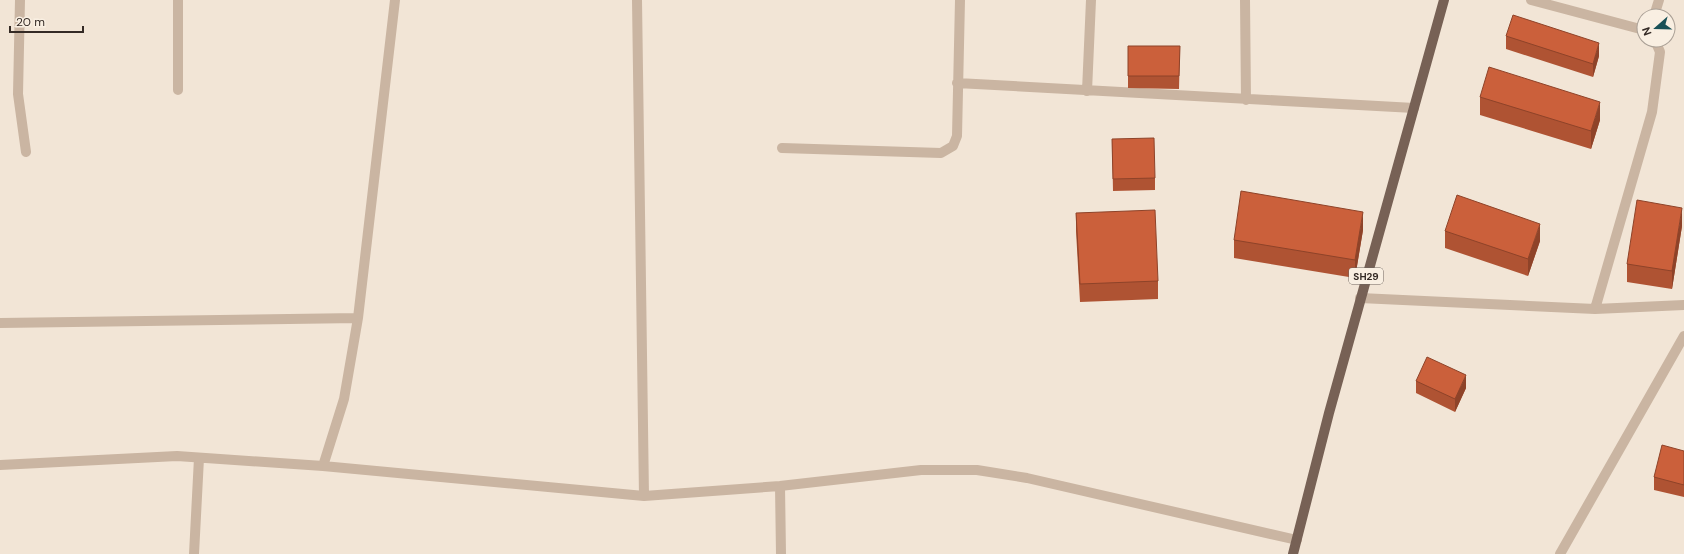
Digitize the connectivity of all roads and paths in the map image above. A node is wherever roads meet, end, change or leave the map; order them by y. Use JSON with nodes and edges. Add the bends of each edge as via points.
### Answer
{"nodes":[{"id":1,"x":20,"y":0,"type":"edge"},
{"id":2,"x":178,"y":0,"type":"edge"},
{"id":3,"x":395,"y":0,"type":"edge"},
{"id":4,"x":638,"y":0,"type":"edge"},
{"id":5,"x":960,"y":0,"type":"edge"},
{"id":6,"x":1091,"y":0,"type":"edge"},
{"id":7,"x":1245,"y":0,"type":"edge"},
{"id":8,"x":1444,"y":0,"type":"edge"},
{"id":9,"x":1531,"y":0,"type":"edge"},
{"id":10,"x":1636,"y":28,"type":"edge"},
{"id":11,"x":1658,"y":48,"type":"edge"},
{"id":12,"x":958,"y":83,"type":"junction"},
{"id":13,"x":178,"y":90,"type":"dead end"},
{"id":14,"x":1087,"y":91,"type":"junction"},
{"id":15,"x":1246,"y":100,"type":"junction"},
{"id":16,"x":1414,"y":108,"type":"junction"},
{"id":17,"x":782,"y":148,"type":"dead end"},
{"id":18,"x":26,"y":152,"type":"dead end"},
{"id":19,"x":1360,"y":298,"type":"junction"},
{"id":20,"x":1684,"y":305,"type":"edge"},
{"id":21,"x":1595,"y":309,"type":"junction"},
{"id":22,"x":358,"y":318,"type":"junction"},
{"id":23,"x":0,"y":323,"type":"edge"},
{"id":24,"x":1684,"y":336,"type":"edge"},
{"id":25,"x":199,"y":458,"type":"junction"},
{"id":26,"x":0,"y":465,"type":"edge"},
{"id":27,"x":324,"y":466,"type":"junction"},
{"id":28,"x":780,"y":486,"type":"junction"},
{"id":29,"x":644,"y":496,"type":"junction"},
{"id":30,"x":1297,"y":540,"type":"junction"},
{"id":31,"x":194,"y":554,"type":"edge"},
{"id":32,"x":781,"y":554,"type":"edge"},
{"id":33,"x":1293,"y":554,"type":"edge"},
{"id":34,"x":1560,"y":554,"type":"edge"}],
"edges":[{"from":1,"to":18,"type":"street","via":[[18,94]]},
{"from":2,"to":13,"type":"street"},
{"from":3,"to":22,"type":"street"},
{"from":4,"to":29,"type":"street"},
{"from":5,"to":12,"type":"street"},
{"from":6,"to":14,"type":"street"},
{"from":7,"to":15,"type":"street"},
{"from":8,"to":16,"type":"main road","number":"SH29"},
{"from":9,"to":10,"type":"street"},
{"from":11,"to":21,"type":"street","via":[[1660,52],[1652,112]]},
{"from":12,"to":14,"type":"street"},
{"from":12,"to":17,"type":"street","via":[[957,136],[953,146],[947,151]]},
{"from":14,"to":15,"type":"street"},
{"from":15,"to":16,"type":"street"},
{"from":16,"to":19,"type":"main road","number":"SH29"},
{"from":19,"to":21,"type":"street"},
{"from":19,"to":30,"type":"main road","number":"SH29"},
{"from":20,"to":21,"type":"street"},
{"from":22,"to":23,"type":"street"},
{"from":22,"to":27,"type":"street","via":[[344,399]]},
{"from":24,"to":34,"type":"street"},
{"from":25,"to":26,"type":"street","via":[[177,456]]},
{"from":25,"to":27,"type":"street"},
{"from":25,"to":31,"type":"street"},
{"from":27,"to":29,"type":"street"},
{"from":28,"to":29,"type":"street"},
{"from":28,"to":30,"type":"street","via":[[921,470],[978,470],[1070,487]]},
{"from":28,"to":32,"type":"street"},
{"from":30,"to":33,"type":"main road","number":"SH29"}]}
